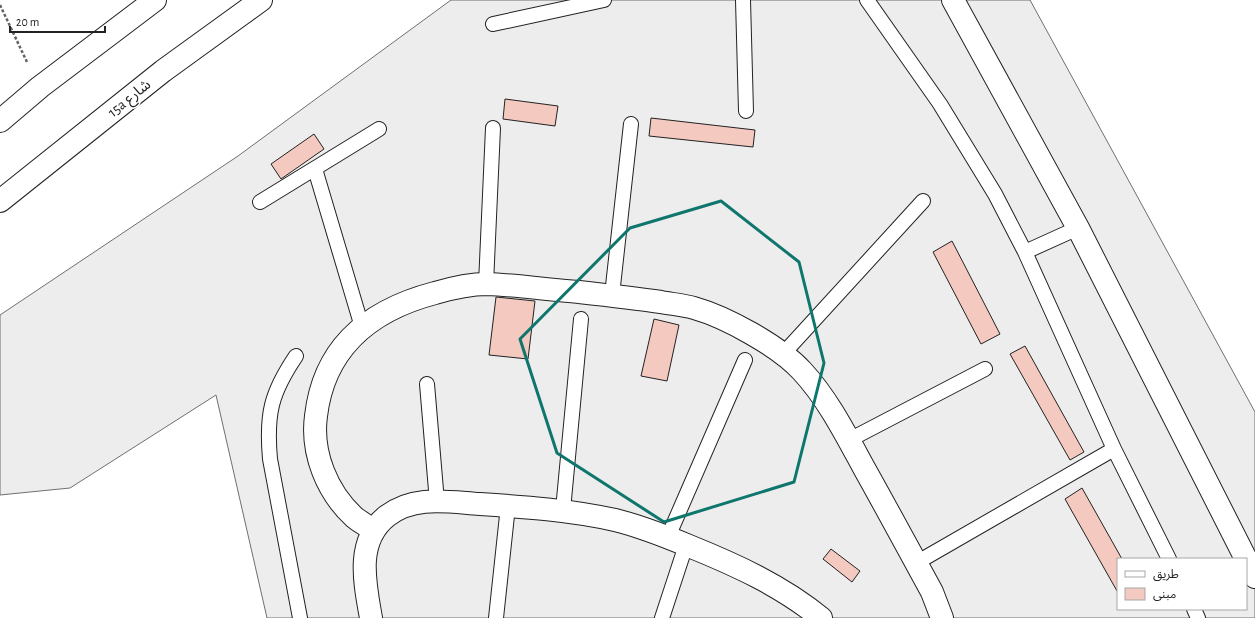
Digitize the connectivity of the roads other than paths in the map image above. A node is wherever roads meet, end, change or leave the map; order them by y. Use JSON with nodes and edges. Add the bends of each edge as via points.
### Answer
{"nodes":[{"id":1,"x":155,"y":0,"type":"edge"},
{"id":2,"x":261,"y":0,"type":"edge"},
{"id":3,"x":604,"y":0,"type":"edge"},
{"id":4,"x":743,"y":0,"type":"edge"},
{"id":5,"x":867,"y":0,"type":"edge"},
{"id":6,"x":953,"y":0,"type":"edge"},
{"id":7,"x":493,"y":24,"type":"dead end"},
{"id":8,"x":746,"y":111,"type":"dead end"},
{"id":9,"x":0,"y":121,"type":"edge"},
{"id":10,"x":631,"y":124,"type":"dead end"},
{"id":11,"x":493,"y":128,"type":"dead end"},
{"id":12,"x":379,"y":130,"type":"dead end"},
{"id":13,"x":315,"y":169,"type":"junction"},
{"id":14,"x":0,"y":201,"type":"edge"},
{"id":15,"x":923,"y":201,"type":"dead end"},
{"id":16,"x":260,"y":202,"type":"dead end"},
{"id":17,"x":1078,"y":228,"type":"junction"},
{"id":18,"x":1025,"y":252,"type":"junction"},
{"id":19,"x":486,"y":284,"type":"junction"},
{"id":20,"x":612,"y":295,"type":"junction"},
{"id":21,"x":581,"y":319,"type":"dead end"},
{"id":22,"x":362,"y":327,"type":"junction"},
{"id":23,"x":783,"y":354,"type":"junction"},
{"id":24,"x":296,"y":356,"type":"dead end"},
{"id":25,"x":745,"y":360,"type":"dead end"},
{"id":26,"x":985,"y":369,"type":"dead end"},
{"id":27,"x":427,"y":384,"type":"dead end"},
{"id":28,"x":849,"y":440,"type":"junction"},
{"id":29,"x":1114,"y":449,"type":"junction"},
{"id":30,"x":438,"y":502,"type":"junction"},
{"id":31,"x":508,"y":506,"type":"junction"},
{"id":32,"x":563,"y":510,"type":"junction"},
{"id":33,"x":374,"y":531,"type":"junction"},
{"id":34,"x":677,"y":541,"type":"junction"},
{"id":35,"x":1168,"y":558,"type":"edge"},
{"id":36,"x":1245,"y":558,"type":"edge"},
{"id":37,"x":1247,"y":561,"type":"edge"},
{"id":38,"x":916,"y":563,"type":"junction"},
{"id":39,"x":1255,"y":578,"type":"edge"},
{"id":40,"x":300,"y":618,"type":"edge"},
{"id":41,"x":371,"y":618,"type":"edge"},
{"id":42,"x":496,"y":618,"type":"edge"},
{"id":43,"x":662,"y":618,"type":"edge"},
{"id":44,"x":821,"y":618,"type":"edge"},
{"id":45,"x":942,"y":618,"type":"edge"}],
"edges":[{"from":1,"to":9,"type":"street","via":[[40,87]]},
{"from":2,"to":14,"type":"street","name":"15a شارع","via":[[163,70]]},
{"from":3,"to":7,"type":"lane"},
{"from":4,"to":8,"type":"lane"},
{"from":5,"to":18,"type":"lane","via":[[940,104],[995,194]]},
{"from":6,"to":17,"type":"street"},
{"from":10,"to":20,"type":"lane"},
{"from":11,"to":19,"type":"lane"},
{"from":12,"to":13,"type":"lane"},
{"from":13,"to":16,"type":"lane"},
{"from":13,"to":22,"type":"lane"},
{"from":15,"to":23,"type":"lane"},
{"from":17,"to":18,"type":"lane"},
{"from":17,"to":36,"type":"street"},
{"from":18,"to":29,"type":"lane"},
{"from":19,"to":20,"type":"street"},
{"from":19,"to":22,"type":"street","via":[[453,288],[421,297],[391,310]]},
{"from":20,"to":23,"type":"street","via":[[694,308],[732,323]]},
{"from":21,"to":32,"type":"lane"},
{"from":22,"to":33,"type":"street","via":[[342,348],[327,372],[318,400],[314,428],[317,453],[325,477],[338,498],[354,516]]},
{"from":23,"to":28,"type":"street","via":[[802,370],[827,403]]},
{"from":24,"to":40,"type":"lane","via":[[274,394],[268,437]]},
{"from":25,"to":34,"type":"lane"},
{"from":26,"to":28,"type":"lane"},
{"from":27,"to":30,"type":"lane"},
{"from":28,"to":38,"type":"street"},
{"from":29,"to":35,"type":"lane"},
{"from":29,"to":38,"type":"lane"},
{"from":30,"to":31,"type":"street"},
{"from":30,"to":33,"type":"street","via":[[419,502],[401,507],[386,517]]},
{"from":31,"to":32,"type":"street"},
{"from":31,"to":42,"type":"lane"},
{"from":32,"to":34,"type":"street","via":[[616,520]]},
{"from":33,"to":41,"type":"street","via":[[366,550],[364,571]]},
{"from":34,"to":43,"type":"lane"},
{"from":34,"to":44,"type":"street","via":[[772,584]]},
{"from":37,"to":39,"type":"street"},
{"from":38,"to":45,"type":"street","via":[[932,592]]}]}
